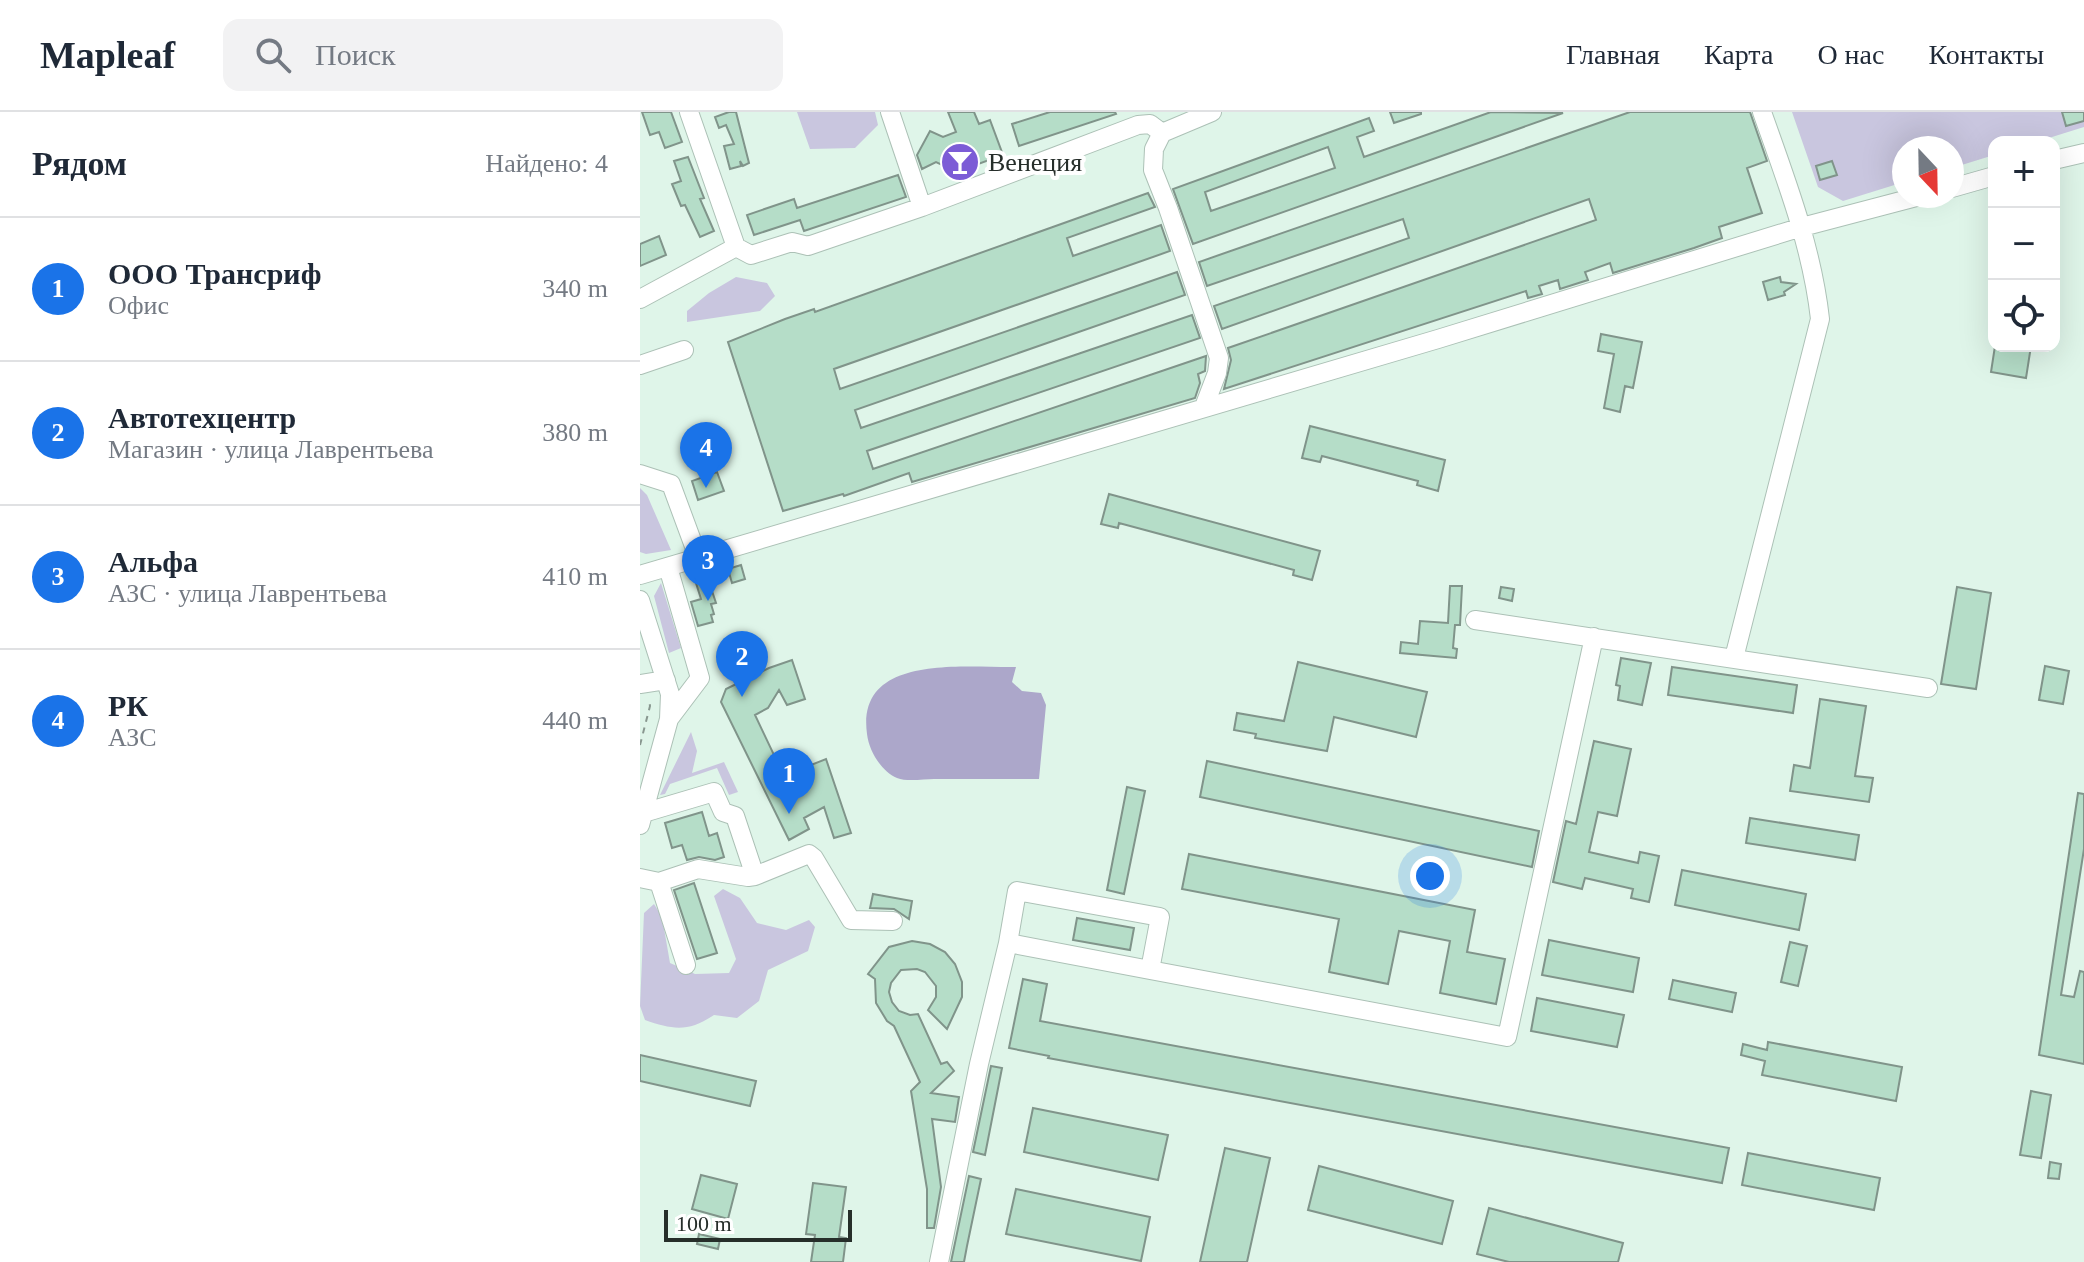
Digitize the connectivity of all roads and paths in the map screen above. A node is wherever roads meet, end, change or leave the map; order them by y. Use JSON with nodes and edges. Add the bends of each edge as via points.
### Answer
{"nodes":[{"id":1,"x":689,"y":112,"type":"edge"},
{"id":2,"x":890,"y":112,"type":"edge"},
{"id":3,"x":1212,"y":112,"type":"edge"},
{"id":4,"x":1762,"y":112,"type":"edge"},
{"id":5,"x":1162,"y":133,"type":"junction"},
{"id":6,"x":2084,"y":153,"type":"edge"},
{"id":7,"x":2060,"y":159,"type":"edge"},
{"id":8,"x":1988,"y":178,"type":"edge"},
{"id":9,"x":1964,"y":185,"type":"edge"},
{"id":10,"x":1892,"y":203,"type":"edge"},
{"id":11,"x":922,"y":207,"type":"junction"},
{"id":12,"x":1802,"y":227,"type":"junction"},
{"id":13,"x":736,"y":247,"type":"junction"},
{"id":14,"x":640,"y":299,"type":"edge"},
{"id":15,"x":684,"y":350,"type":"dead end"},
{"id":16,"x":640,"y":365,"type":"edge"},
{"id":17,"x":1204,"y":407,"type":"junction"},
{"id":18,"x":640,"y":474,"type":"edge"},
{"id":19,"x":698,"y":557,"type":"junction"},
{"id":20,"x":668,"y":567,"type":"junction"},
{"id":21,"x":640,"y":575,"type":"edge"},
{"id":22,"x":640,"y":600,"type":"edge"},
{"id":23,"x":1475,"y":620,"type":"dead end"},
{"id":24,"x":1594,"y":637,"type":"junction"},
{"id":25,"x":1734,"y":658,"type":"junction"},
{"id":26,"x":666,"y":680,"type":"junction"},
{"id":27,"x":642,"y":684,"type":"edge"},
{"id":28,"x":1928,"y":688,"type":"dead end"},
{"id":29,"x":669,"y":719,"type":"junction"},
{"id":30,"x":640,"y":745,"type":"edge"},
{"id":31,"x":641,"y":818,"type":"edge"},
{"id":32,"x":755,"y":876,"type":"junction"},
{"id":33,"x":640,"y":878,"type":"edge"},
{"id":34,"x":659,"y":882,"type":"junction"},
{"id":35,"x":893,"y":921,"type":"dead end"},
{"id":36,"x":1008,"y":943,"type":"junction"},
{"id":37,"x":686,"y":965,"type":"dead end"},
{"id":38,"x":1150,"y":970,"type":"junction"},
{"id":39,"x":939,"y":1262,"type":"edge"}],
"edges":[{"from":1,"to":13,"type":"street"},
{"from":2,"to":11,"type":"street"},
{"from":3,"to":5,"type":"street"},
{"from":4,"to":12,"type":"street"},
{"from":5,"to":11,"type":"street","via":[[1150,124],[1138,125]]},
{"from":5,"to":17,"type":"street","via":[[1153,170],[1219,358]]},
{"from":6,"to":7,"type":"street"},
{"from":8,"to":9,"type":"street"},
{"from":10,"to":12,"type":"street"},
{"from":11,"to":13,"type":"street","via":[[808,246],[792,242],[751,255]]},
{"from":12,"to":17,"type":"street"},
{"from":12,"to":25,"type":"street","via":[[1820,319]]},
{"from":13,"to":14,"type":"street"},
{"from":15,"to":16,"type":"street"},
{"from":17,"to":19,"type":"street"},
{"from":18,"to":19,"type":"street","via":[[671,484]]},
{"from":19,"to":20,"type":"street"},
{"from":20,"to":21,"type":"street"},
{"from":20,"to":29,"type":"street","via":[[700,678]]},
{"from":22,"to":26,"type":"street"},
{"from":23,"to":24,"type":"street"},
{"from":24,"to":25,"type":"street"},
{"from":24,"to":38,"type":"street","via":[[1507,1037]]},
{"from":25,"to":28,"type":"street"},
{"from":26,"to":27,"type":"street"},
{"from":26,"to":29,"type":"street"},
{"from":27,"to":30,"type":"path","via":[[650,706]]},
{"from":29,"to":31,"type":"street"},
{"from":31,"to":32,"type":"street","via":[[714,792],[723,812],[735,816]]},
{"from":32,"to":34,"type":"street","via":[[698,869]]},
{"from":32,"to":35,"type":"street","via":[[809,854],[851,920]]},
{"from":33,"to":34,"type":"street"},
{"from":34,"to":37,"type":"street"},
{"from":36,"to":38,"type":"street"},
{"from":36,"to":38,"type":"street","via":[[1017,891],[1160,917]]},
{"from":36,"to":39,"type":"street"}]}
